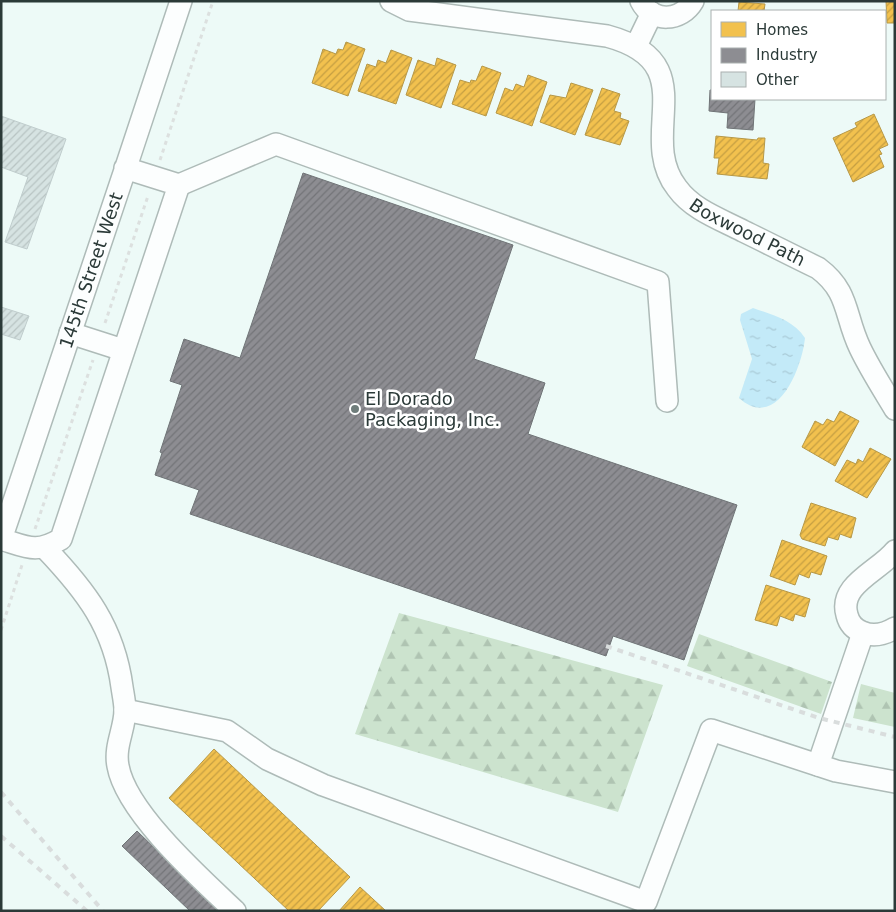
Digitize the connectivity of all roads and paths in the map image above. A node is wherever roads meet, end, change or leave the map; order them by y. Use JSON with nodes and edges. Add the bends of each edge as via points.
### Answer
{"nodes":[{"id":1,"x":181,"y":1,"type":"edge"},
{"id":2,"x":213,"y":1,"type":"edge"},
{"id":3,"x":391,"y":1,"type":"edge"},
{"id":4,"x":693,"y":1,"type":"edge"},
{"id":5,"x":646,"y":7,"type":"edge"},
{"id":6,"x":636,"y":46,"type":"junction"},
{"id":7,"x":125,"y":168,"type":"junction"},
{"id":8,"x":155,"y":177,"type":"junction"},
{"id":9,"x":179,"y":185,"type":"junction"},
{"id":10,"x":70,"y":333,"type":"junction"},
{"id":11,"x":99,"y":342,"type":"junction"},
{"id":12,"x":123,"y":350,"type":"junction"},
{"id":13,"x":667,"y":401,"type":"dead end"},
{"id":14,"x":895,"y":409,"type":"edge"},
{"id":15,"x":1,"y":539,"type":"edge"},
{"id":16,"x":37,"y":548,"type":"junction"},
{"id":17,"x":894,"y":557,"type":"edge"},
{"id":18,"x":895,"y":628,"type":"edge"},
{"id":19,"x":1,"y":630,"type":"edge"},
{"id":20,"x":862,"y":633,"type":"junction"},
{"id":21,"x":125,"y":710,"type":"junction"},
{"id":22,"x":818,"y":765,"type":"junction"},
{"id":23,"x":895,"y":782,"type":"edge"},
{"id":24,"x":235,"y":911,"type":"edge"}],
"edges":[{"from":1,"to":7,"type":"street","name":"145th Street West"},
{"from":2,"to":8,"type":"path"},
{"from":3,"to":6,"type":"street","name":"Boxwood Path","via":[[409,10],[608,36]]},
{"from":4,"to":5,"type":"street","via":[[681,14],[671,17],[661,17]]},
{"from":5,"to":6,"type":"street"},
{"from":6,"to":14,"type":"street","name":"Boxwood Path","via":[[648,56],[660,76],[665,99],[662,147],[669,176],[676,188],[698,208],[818,268],[831,278],[842,296],[861,350]]},
{"from":7,"to":8,"type":"street"},
{"from":7,"to":10,"type":"street","name":"145th Street West"},
{"from":8,"to":9,"type":"street"},
{"from":8,"to":11,"type":"path"},
{"from":9,"to":12,"type":"street"},
{"from":9,"to":13,"type":"street","via":[[276,144],[658,282]]},
{"from":10,"to":11,"type":"street"},
{"from":10,"to":15,"type":"street","name":"145th Street West"},
{"from":11,"to":12,"type":"street"},
{"from":11,"to":16,"type":"path"},
{"from":12,"to":16,"type":"street","via":[[61,539]]},
{"from":15,"to":16,"type":"street"},
{"from":16,"to":19,"type":"path"},
{"from":16,"to":21,"type":"street","via":[[72,576],[96,610],[118,658]]},
{"from":17,"to":20,"type":"street","via":[[851,588],[844,604],[853,627]]},
{"from":18,"to":20,"type":"street","via":[[874,635]]},
{"from":20,"to":22,"type":"street"},
{"from":21,"to":22,"type":"street","via":[[227,732],[266,759],[323,785],[646,902],[711,730]]},
{"from":21,"to":24,"type":"street","via":[[118,740],[117,765],[139,813]]},
{"from":22,"to":23,"type":"street"}]}
